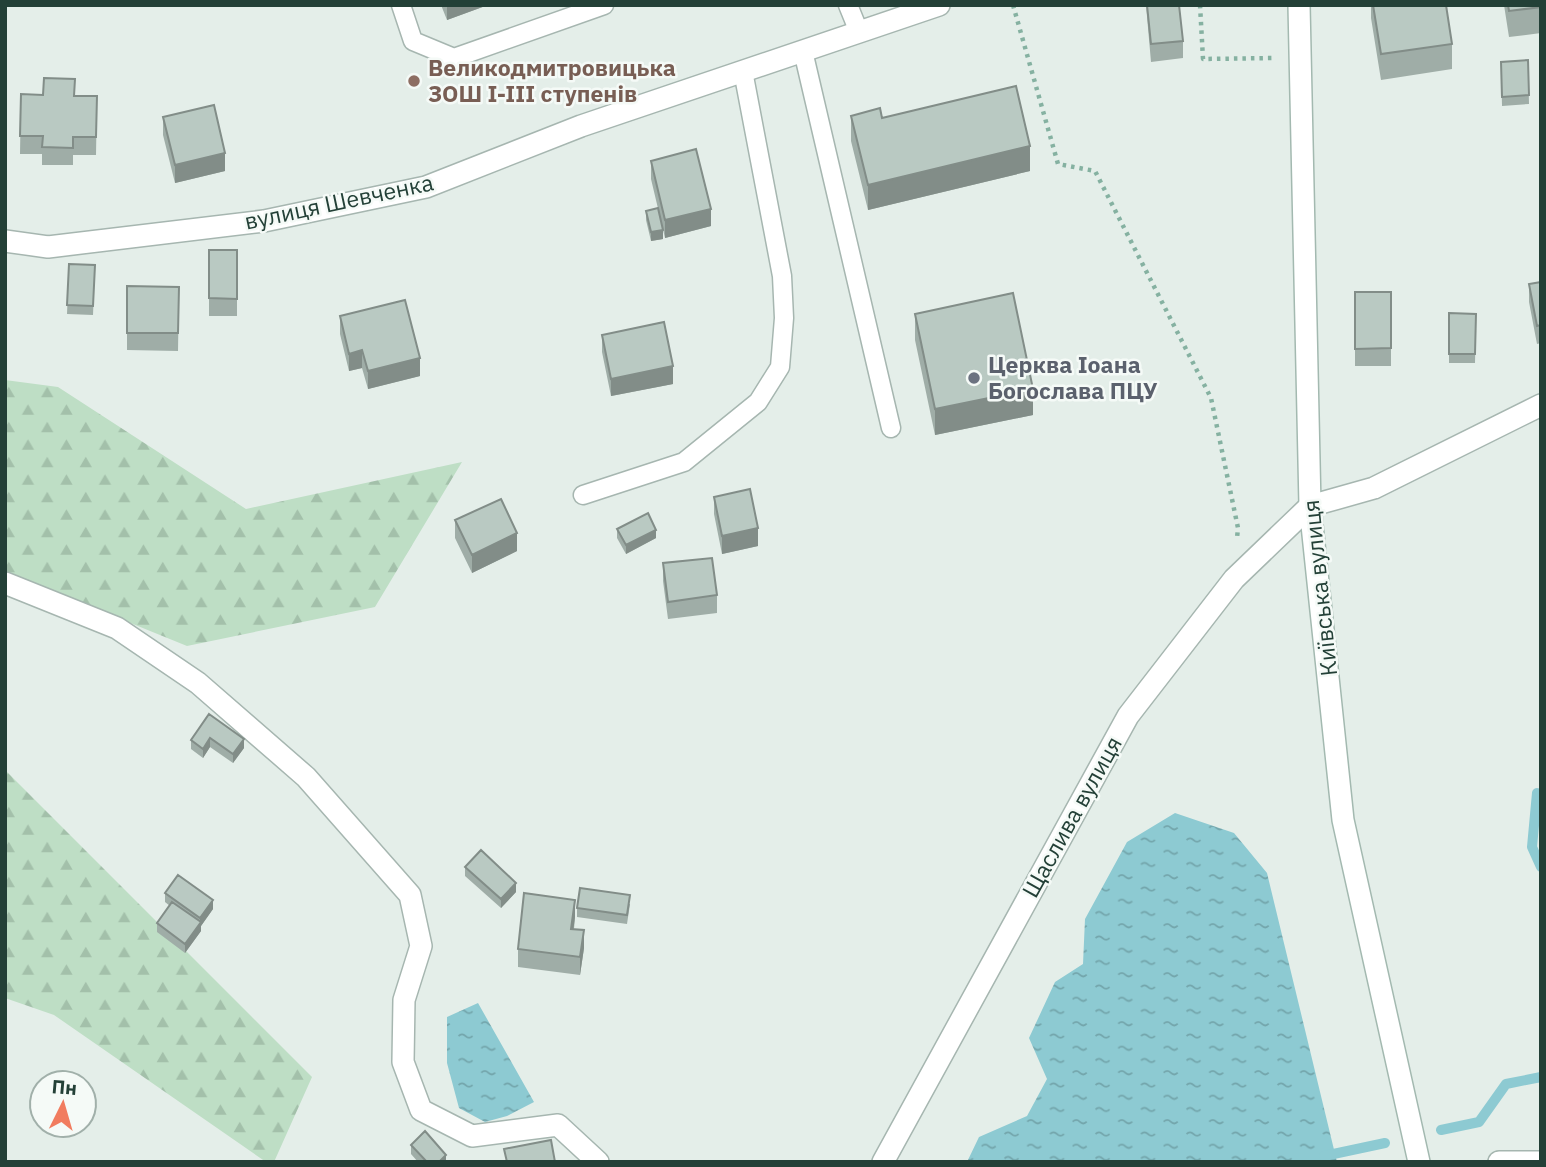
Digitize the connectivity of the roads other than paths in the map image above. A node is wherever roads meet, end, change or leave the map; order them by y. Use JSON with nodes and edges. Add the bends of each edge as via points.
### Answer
{"nodes":[{"id":1,"x":401,"y":5,"type":"edge"},
{"id":2,"x":604,"y":5,"type":"edge"},
{"id":3,"x":848,"y":5,"type":"edge"},
{"id":4,"x":939,"y":5,"type":"edge"},
{"id":5,"x":1299,"y":5,"type":"edge"},
{"id":6,"x":859,"y":32,"type":"junction"},
{"id":7,"x":803,"y":51,"type":"junction"},
{"id":8,"x":743,"y":71,"type":"junction"},
{"id":9,"x":5,"y":241,"type":"edge"},
{"id":10,"x":1541,"y":405,"type":"edge"},
{"id":11,"x":891,"y":428,"type":"dead end"},
{"id":12,"x":583,"y":495,"type":"dead end"},
{"id":13,"x":1310,"y":506,"type":"junction"},
{"id":14,"x":5,"y":583,"type":"edge"},
{"id":15,"x":598,"y":1162,"type":"edge"},
{"id":16,"x":883,"y":1162,"type":"edge"},
{"id":17,"x":1419,"y":1162,"type":"edge"},
{"id":18,"x":1499,"y":1162,"type":"edge"},
{"id":19,"x":1541,"y":1162,"type":"edge"}],
"edges":[{"from":1,"to":2,"type":"lane","via":[[413,41],[454,58]]},
{"from":3,"to":6,"type":"lane"},
{"from":4,"to":6,"type":"street","name":"вулиця Шевченка"},
{"from":5,"to":13,"type":"street","name":"Київська вулиця"},
{"from":6,"to":7,"type":"street","name":"вулиця Шевченка"},
{"from":7,"to":8,"type":"street","name":"вулиця Шевченка"},
{"from":7,"to":11,"type":"lane"},
{"from":8,"to":9,"type":"street","name":"вулиця Шевченка","via":[[581,126],[426,187],[264,221],[48,247]]},
{"from":8,"to":12,"type":"lane","via":[[782,276],[780,367],[758,402],[684,462]]},
{"from":10,"to":13,"type":"street","via":[[1374,488]]},
{"from":13,"to":16,"type":"street","name":"Щаслива вулиця","via":[[1234,579],[1128,716]]},
{"from":13,"to":17,"type":"street","name":"Київська вулиця","via":[[1343,820]]},
{"from":14,"to":15,"type":"street","via":[[117,628],[198,683],[306,778],[410,895],[421,946],[404,1000],[403,1062],[421,1110],[472,1136],[558,1125]]},
{"from":18,"to":19,"type":"street"}]}
